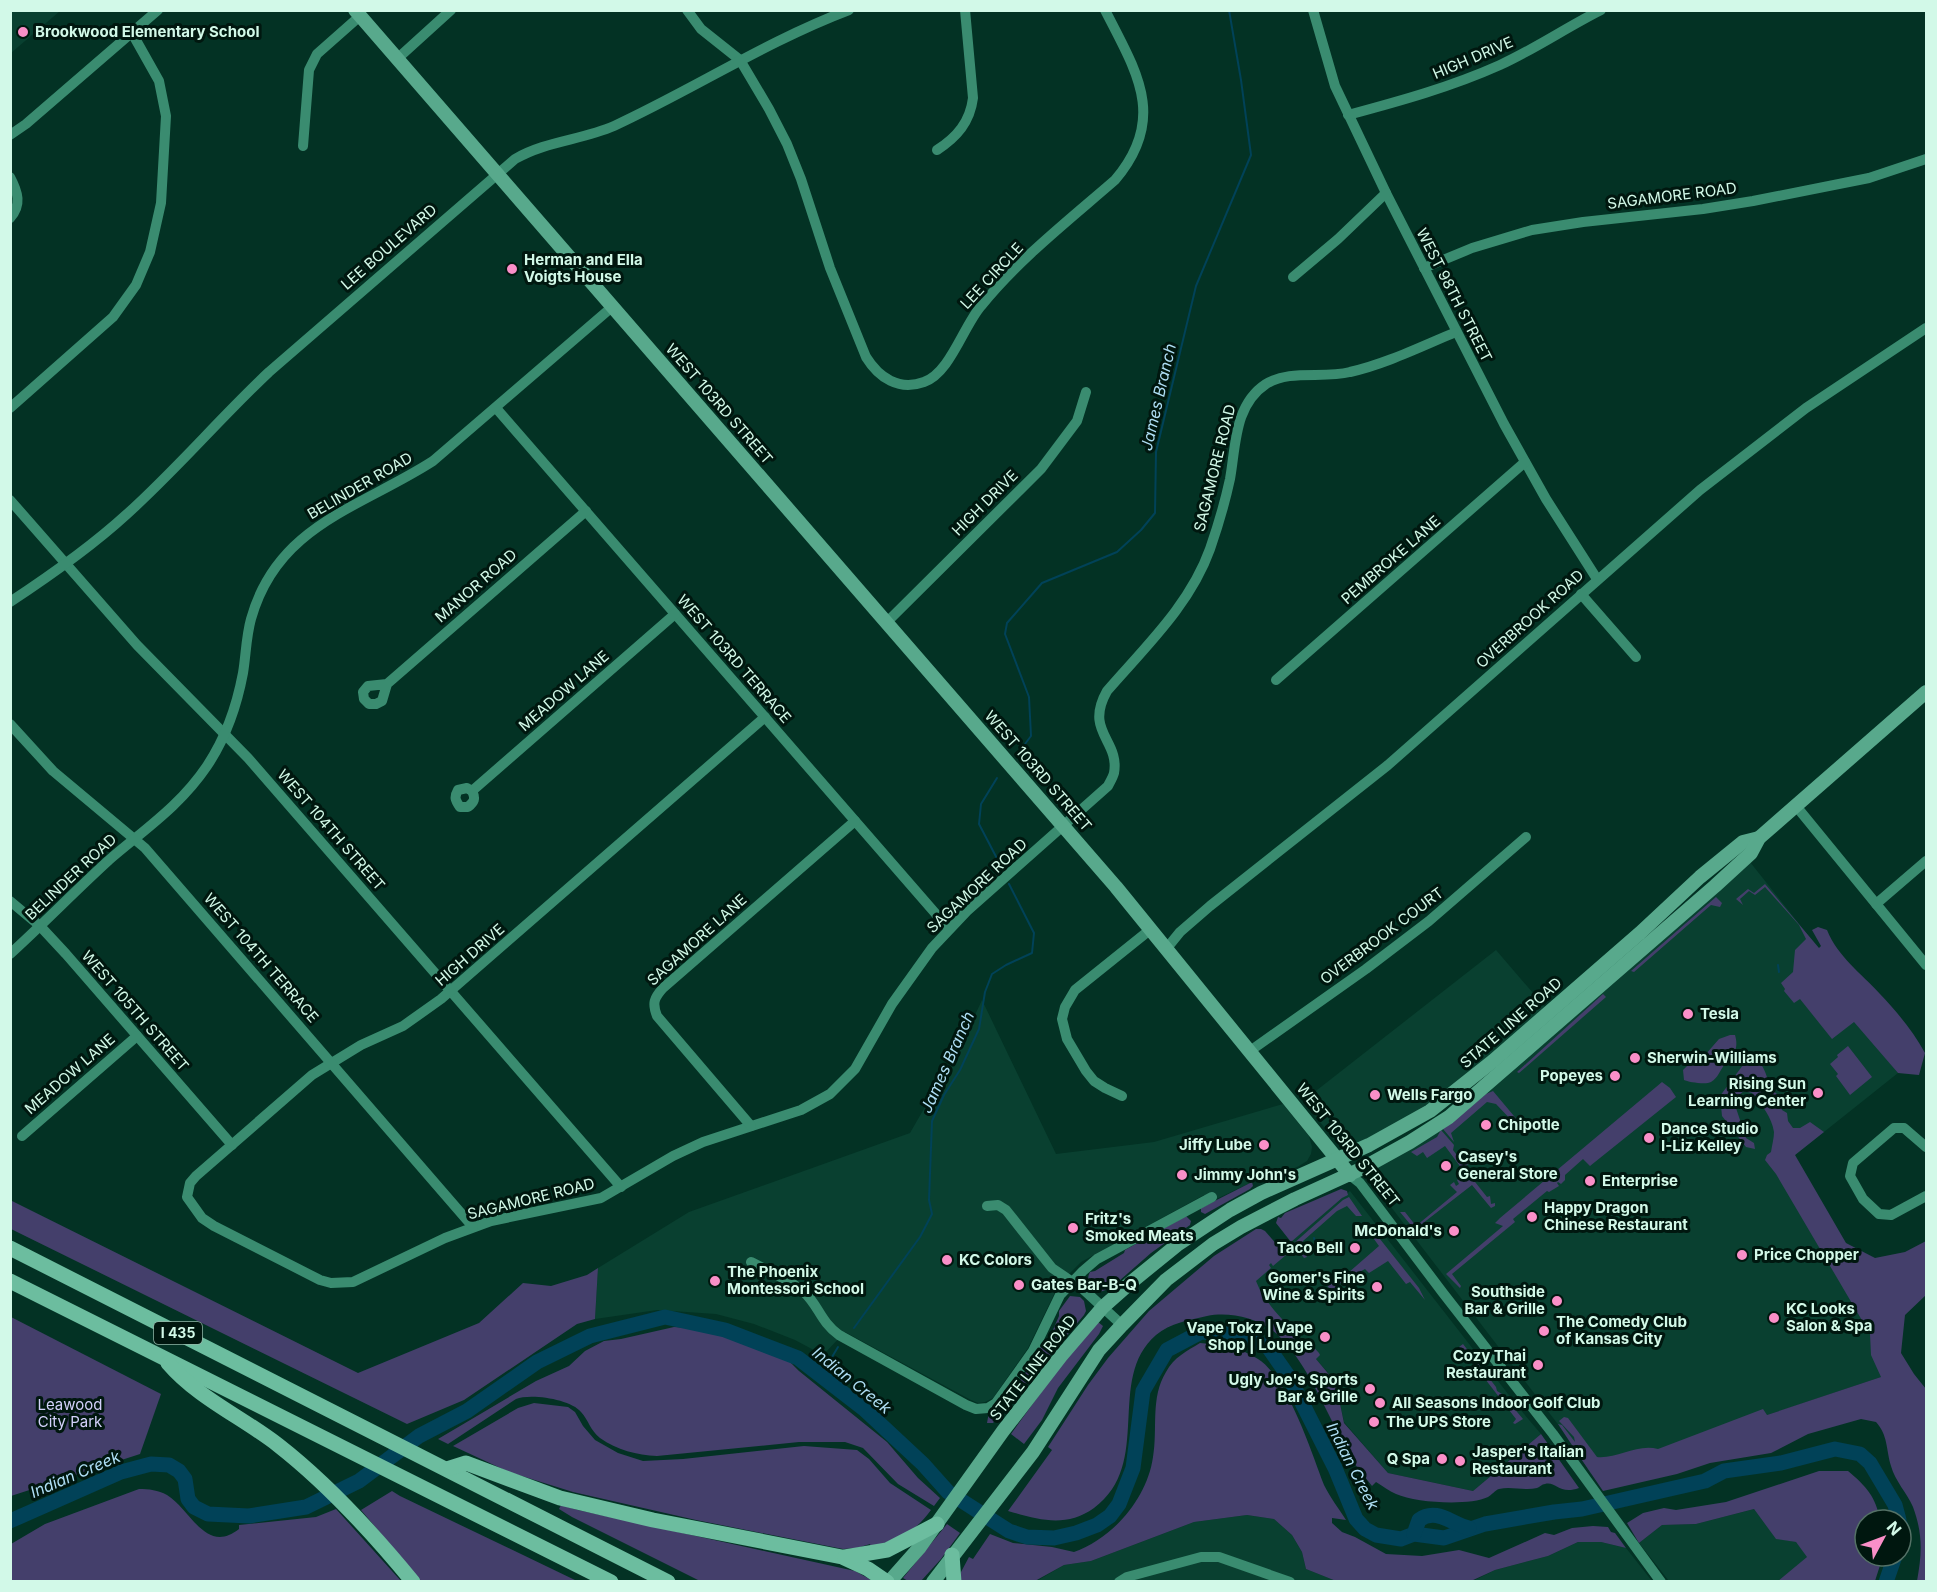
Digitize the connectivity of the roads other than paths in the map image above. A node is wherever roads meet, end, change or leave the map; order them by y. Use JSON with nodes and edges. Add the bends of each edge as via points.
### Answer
{"nodes":[{"id":1,"x":158,"y":10,"type":"edge"},
{"id":2,"x":451,"y":10,"type":"edge"},
{"id":3,"x":687,"y":10,"type":"edge"},
{"id":4,"x":849,"y":10,"type":"edge"},
{"id":5,"x":965,"y":10,"type":"edge"},
{"id":6,"x":1105,"y":10,"type":"edge"},
{"id":7,"x":1313,"y":10,"type":"edge"},
{"id":8,"x":1601,"y":10,"type":"edge"},
{"id":9,"x":357,"y":13,"type":"edge"},
{"id":10,"x":132,"y":33,"type":"junction"},
{"id":11,"x":397,"y":59,"type":"junction"},
{"id":12,"x":740,"y":60,"type":"junction"},
{"id":13,"x":1348,"y":115,"type":"junction"},
{"id":14,"x":10,"y":135,"type":"edge"},
{"id":15,"x":303,"y":146,"type":"dead end"},
{"id":16,"x":937,"y":150,"type":"dead end"},
{"id":17,"x":1926,"y":159,"type":"edge"},
{"id":18,"x":497,"y":174,"type":"junction"},
{"id":19,"x":10,"y":177,"type":"edge"},
{"id":20,"x":1386,"y":193,"type":"junction"},
{"id":21,"x":10,"y":218,"type":"edge"},
{"id":22,"x":1424,"y":268,"type":"junction"},
{"id":23,"x":1293,"y":277,"type":"dead end"},
{"id":24,"x":612,"y":307,"type":"junction"},
{"id":25,"x":1926,"y":328,"type":"edge"},
{"id":26,"x":1456,"y":332,"type":"junction"},
{"id":27,"x":1086,"y":392,"type":"dead end"},
{"id":28,"x":10,"y":408,"type":"edge"},
{"id":29,"x":496,"y":408,"type":"junction"},
{"id":30,"x":1525,"y":462,"type":"junction"},
{"id":31,"x":10,"y":500,"type":"edge"},
{"id":32,"x":586,"y":511,"type":"junction"},
{"id":33,"x":66,"y":564,"type":"junction"},
{"id":34,"x":1597,"y":579,"type":"junction"},
{"id":35,"x":1581,"y":594,"type":"junction"},
{"id":36,"x":10,"y":602,"type":"edge"},
{"id":37,"x":675,"y":614,"type":"junction"},
{"id":38,"x":886,"y":622,"type":"junction"},
{"id":39,"x":1636,"y":657,"type":"dead end"},
{"id":40,"x":1276,"y":680,"type":"dead end"},
{"id":41,"x":387,"y":684,"type":"dead end"},
{"id":42,"x":1926,"y":692,"type":"edge"},
{"id":43,"x":765,"y":717,"type":"junction"},
{"id":44,"x":10,"y":724,"type":"edge"},
{"id":45,"x":224,"y":733,"type":"junction"},
{"id":46,"x":472,"y":791,"type":"dead end"},
{"id":47,"x":1796,"y":806,"type":"junction"},
{"id":48,"x":855,"y":821,"type":"junction"},
{"id":49,"x":1064,"y":826,"type":"junction"},
{"id":50,"x":1526,"y":837,"type":"dead end"},
{"id":51,"x":1759,"y":838,"type":"junction"},
{"id":52,"x":135,"y":839,"type":"junction"},
{"id":53,"x":1926,"y":861,"type":"edge"},
{"id":54,"x":10,"y":901,"type":"edge"},
{"id":55,"x":1876,"y":904,"type":"junction"},
{"id":56,"x":40,"y":926,"type":"junction"},
{"id":57,"x":949,"y":929,"type":"junction"},
{"id":58,"x":1151,"y":929,"type":"junction"},
{"id":59,"x":1167,"y":948,"type":"junction"},
{"id":60,"x":10,"y":954,"type":"edge"},
{"id":61,"x":1926,"y":965,"type":"edge"},
{"id":62,"x":451,"y":991,"type":"junction"},
{"id":63,"x":137,"y":1036,"type":"junction"},
{"id":64,"x":1250,"y":1051,"type":"junction"},
{"id":65,"x":332,"y":1062,"type":"junction"},
{"id":66,"x":1122,"y":1096,"type":"dead end"},
{"id":67,"x":751,"y":1126,"type":"junction"},
{"id":68,"x":22,"y":1136,"type":"dead end"},
{"id":69,"x":232,"y":1145,"type":"junction"},
{"id":70,"x":1926,"y":1147,"type":"edge"},
{"id":71,"x":1338,"y":1160,"type":"junction"},
{"id":72,"x":1350,"y":1175,"type":"junction"},
{"id":73,"x":621,"y":1187,"type":"junction"},
{"id":74,"x":1926,"y":1196,"type":"edge"},
{"id":75,"x":186,"y":1197,"type":"joint"},
{"id":76,"x":1212,"y":1197,"type":"dead end"},
{"id":77,"x":987,"y":1206,"type":"dead end"},
{"id":78,"x":473,"y":1227,"type":"junction"},
{"id":79,"x":10,"y":1248,"type":"edge"},
{"id":80,"x":751,"y":1262,"type":"dead end"},
{"id":81,"x":10,"y":1281,"type":"edge"},
{"id":82,"x":1072,"y":1282,"type":"junction"},
{"id":83,"x":1103,"y":1307,"type":"junction"},
{"id":84,"x":1122,"y":1324,"type":"junction"},
{"id":85,"x":163,"y":1357,"type":"junction"},
{"id":86,"x":443,"y":1467,"type":"junction"},
{"id":87,"x":937,"y":1524,"type":"junction"},
{"id":88,"x":952,"y":1555,"type":"junction"},
{"id":89,"x":842,"y":1557,"type":"junction"},
{"id":90,"x":413,"y":1581,"type":"edge"},
{"id":91,"x":610,"y":1581,"type":"edge"},
{"id":92,"x":668,"y":1581,"type":"edge"},
{"id":93,"x":888,"y":1581,"type":"edge"},
{"id":94,"x":933,"y":1581,"type":"edge"},
{"id":95,"x":954,"y":1581,"type":"edge"},
{"id":96,"x":1119,"y":1581,"type":"edge"},
{"id":97,"x":1290,"y":1581,"type":"edge"},
{"id":98,"x":1661,"y":1581,"type":"edge"}],
"edges":[{"from":1,"to":10,"type":"street"},
{"from":2,"to":11,"type":"street"},
{"from":3,"to":12,"type":"street","via":[[700,29]]},
{"from":4,"to":12,"type":"street","name":"LEE BOULEVARD"},
{"from":5,"to":16,"type":"street","via":[[971,112],[959,131]]},
{"from":6,"to":12,"type":"street","name":"LEE CIRCLE","via":[[1142,92],[1140,136],[1134,152],[1115,180],[1012,272],[980,307],[940,371],[915,384],[897,384],[883,377],[866,357],[833,278],[787,144]]},
{"from":7,"to":13,"type":"street","name":"WEST 98TH STREET","via":[[1335,86]]},
{"from":8,"to":13,"type":"street","name":"HIGH DRIVE","via":[[1465,80]]},
{"from":9,"to":11,"type":"main road","name":"WEST 103RD STREET"},
{"from":9,"to":15,"type":"street","via":[[312,61]]},
{"from":10,"to":14,"type":"street"},
{"from":10,"to":28,"type":"street","via":[[159,81],[166,116],[160,203],[150,252],[135,285],[113,317]]},
{"from":11,"to":18,"type":"main road","name":"WEST 103RD STREET"},
{"from":12,"to":18,"type":"street","name":"LEE BOULEVARD","via":[[600,132],[525,153]]},
{"from":13,"to":20,"type":"street","name":"WEST 98TH STREET"},
{"from":17,"to":22,"type":"street","name":"SAGAMORE ROAD","via":[[1869,178],[1753,201],[1532,230]]},
{"from":18,"to":24,"type":"main road","name":"WEST 103RD STREET"},
{"from":18,"to":33,"type":"street","name":"LEE BOULEVARD","via":[[269,372],[126,515]]},
{"from":19,"to":21,"type":"street","via":[[19,199]]},
{"from":20,"to":22,"type":"street","name":"WEST 98TH STREET"},
{"from":20,"to":23,"type":"street"},
{"from":22,"to":26,"type":"street","name":"WEST 98TH STREET"},
{"from":24,"to":29,"type":"street","name":"BELINDER ROAD"},
{"from":24,"to":38,"type":"main road","name":"WEST 103RD STREET"},
{"from":25,"to":34,"type":"street","name":"OVERBROOK ROAD","via":[[1758,443]]},
{"from":26,"to":30,"type":"street","name":"WEST 98TH STREET"},
{"from":26,"to":49,"type":"street","name":"SAGAMORE ROAD","via":[[1348,373],[1280,378],[1251,397],[1242,414],[1222,509],[1200,571],[1178,609],[1101,701],[1098,720],[1114,761],[1114,773],[1108,786]]},
{"from":27,"to":38,"type":"street","name":"HIGH DRIVE","via":[[1077,421],[1041,469]]},
{"from":29,"to":32,"type":"street","name":"WEST 103RD TERRACE"},
{"from":29,"to":45,"type":"street","name":"BELINDER ROAD","via":[[433,461],[326,520],[290,549],[258,598],[248,632],[238,697]]},
{"from":30,"to":34,"type":"street","name":"WEST 98TH STREET"},
{"from":30,"to":40,"type":"street","name":"PEMBROKE LANE"},
{"from":31,"to":33,"type":"street","name":"WEST 104TH STREET"},
{"from":32,"to":37,"type":"street","name":"WEST 103RD TERRACE"},
{"from":32,"to":41,"type":"street","name":"MANOR ROAD"},
{"from":33,"to":36,"type":"street","name":"LEE BOULEVARD"},
{"from":33,"to":45,"type":"street","name":"WEST 104TH STREET","via":[[137,645]]},
{"from":34,"to":35,"type":"street","name":"OVERBROOK ROAD"},
{"from":35,"to":39,"type":"street"},
{"from":35,"to":59,"type":"street","name":"OVERBROOK ROAD","via":[[1388,765],[1210,906]]},
{"from":37,"to":43,"type":"street","name":"WEST 103RD TERRACE"},
{"from":37,"to":46,"type":"street","name":"MEADOW LANE"},
{"from":38,"to":49,"type":"main road","name":"WEST 103RD STREET"},
{"from":42,"to":47,"type":"main road","name":"STATE LINE ROAD"},
{"from":43,"to":48,"type":"street","name":"WEST 103RD TERRACE"},
{"from":43,"to":62,"type":"street","name":"HIGH DRIVE"},
{"from":44,"to":52,"type":"street","name":"WEST 104TH TERRACE","via":[[53,771]]},
{"from":45,"to":52,"type":"street","name":"BELINDER ROAD","via":[[190,789]]},
{"from":45,"to":62,"type":"street","name":"WEST 104TH STREET"},
{"from":47,"to":51,"type":"main road","name":"STATE LINE ROAD"},
{"from":47,"to":55,"type":"street"},
{"from":48,"to":57,"type":"street","name":"WEST 103RD TERRACE"},
{"from":48,"to":67,"type":"street","name":"SAGAMORE LANE","via":[[654,998],[657,1016]]},
{"from":49,"to":57,"type":"street","name":"SAGAMORE ROAD"},
{"from":49,"to":58,"type":"main road","name":"WEST 103RD STREET"},
{"from":50,"to":64,"type":"street","name":"OVERBROOK COURT","via":[[1429,921]]},
{"from":51,"to":71,"type":"main road","name":"STATE LINE ROAD","via":[[1743,842],[1709,870],[1437,1106]]},
{"from":51,"to":72,"type":"main road","name":"STATE LINE ROAD","via":[[1751,853],[1715,886],[1449,1117]]},
{"from":52,"to":56,"type":"street","name":"BELINDER ROAD"},
{"from":52,"to":65,"type":"street","name":"WEST 104TH TERRACE"},
{"from":53,"to":55,"type":"street"},
{"from":54,"to":56,"type":"street","name":"WEST 105TH STREET"},
{"from":55,"to":61,"type":"street"},
{"from":56,"to":60,"type":"street","name":"BELINDER ROAD"},
{"from":56,"to":63,"type":"street","name":"WEST 105TH STREET"},
{"from":57,"to":67,"type":"street","name":"SAGAMORE ROAD","via":[[916,967],[843,1084],[815,1104]]},
{"from":58,"to":59,"type":"main road","name":"WEST 103RD STREET"},
{"from":58,"to":66,"type":"street","via":[[1075,990],[1063,1013],[1067,1039],[1086,1071],[1094,1081]]},
{"from":59,"to":64,"type":"main road","name":"WEST 103RD STREET"},
{"from":62,"to":65,"type":"street","name":"HIGH DRIVE","via":[[403,1026]]},
{"from":62,"to":73,"type":"street","name":"WEST 104TH STREET"},
{"from":63,"to":68,"type":"street","name":"MEADOW LANE"},
{"from":63,"to":69,"type":"street","name":"WEST 105TH STREET"},
{"from":64,"to":71,"type":"main road","name":"WEST 103RD STREET"},
{"from":65,"to":69,"type":"street","name":"HIGH DRIVE"},
{"from":65,"to":78,"type":"street","name":"WEST 104TH TERRACE"},
{"from":67,"to":73,"type":"street","name":"SAGAMORE ROAD","via":[[703,1142]]},
{"from":69,"to":75,"type":"street","name":"HIGH DRIVE","via":[[196,1176]]},
{"from":70,"to":74,"type":"street","via":[[1904,1128],[1894,1128],[1853,1163],[1850,1176],[1863,1199],[1879,1214],[1891,1215]]},
{"from":71,"to":72,"type":"main road","name":"WEST 103RD STREET"},
{"from":71,"to":83,"type":"main road","name":"STATE LINE ROAD","via":[[1230,1210],[1177,1245]]},
{"from":72,"to":84,"type":"main road","name":"STATE LINE ROAD","via":[[1270,1211],[1213,1244],[1166,1280]]},
{"from":72,"to":98,"type":"street","name":"WEST 103RD STREET","via":[[1360,1183]]},
{"from":73,"to":78,"type":"street","name":"SAGAMORE ROAD","via":[[592,1201]]},
{"from":75,"to":78,"type":"street","name":"SAGAMORE ROAD","via":[[202,1218],[214,1226],[330,1283],[353,1282]]},
{"from":76,"to":82,"type":"street","name":"STATE LINE ROAD","via":[[1097,1259]]},
{"from":77,"to":82,"type":"street","via":[[998,1205],[1006,1210],[1052,1268]]},
{"from":79,"to":86,"type":"highway","number":"I 435"},
{"from":80,"to":82,"type":"street","name":"STATE LINE ROAD","via":[[804,1292],[821,1319],[839,1335],[976,1409],[988,1408],[1003,1394],[1033,1351],[1060,1295]]},
{"from":81,"to":85,"type":"highway","number":"I 435"},
{"from":82,"to":83,"type":"street"},
{"from":83,"to":84,"type":"street"},
{"from":83,"to":87,"type":"main road","name":"STATE LINE ROAD","via":[[1060,1356]]},
{"from":84,"to":88,"type":"main road","name":"STATE LINE ROAD","via":[[1099,1350],[1033,1452]]},
{"from":85,"to":90,"type":"highway","via":[[182,1380],[283,1450],[328,1489]]},
{"from":85,"to":91,"type":"highway","number":"I 435"},
{"from":86,"to":89,"type":"highway","via":[[466,1463],[560,1498]]},
{"from":86,"to":92,"type":"highway","number":"I 435"},
{"from":87,"to":89,"type":"highway","via":[[887,1550]]},
{"from":87,"to":93,"type":"main road","name":"STATE LINE ROAD"},
{"from":88,"to":94,"type":"main road","name":"STATE LINE ROAD"},
{"from":88,"to":95,"type":"highway"},
{"from":89,"to":93,"type":"highway"},
{"from":96,"to":97,"type":"street","via":[[1201,1557],[1220,1557]]}]}
